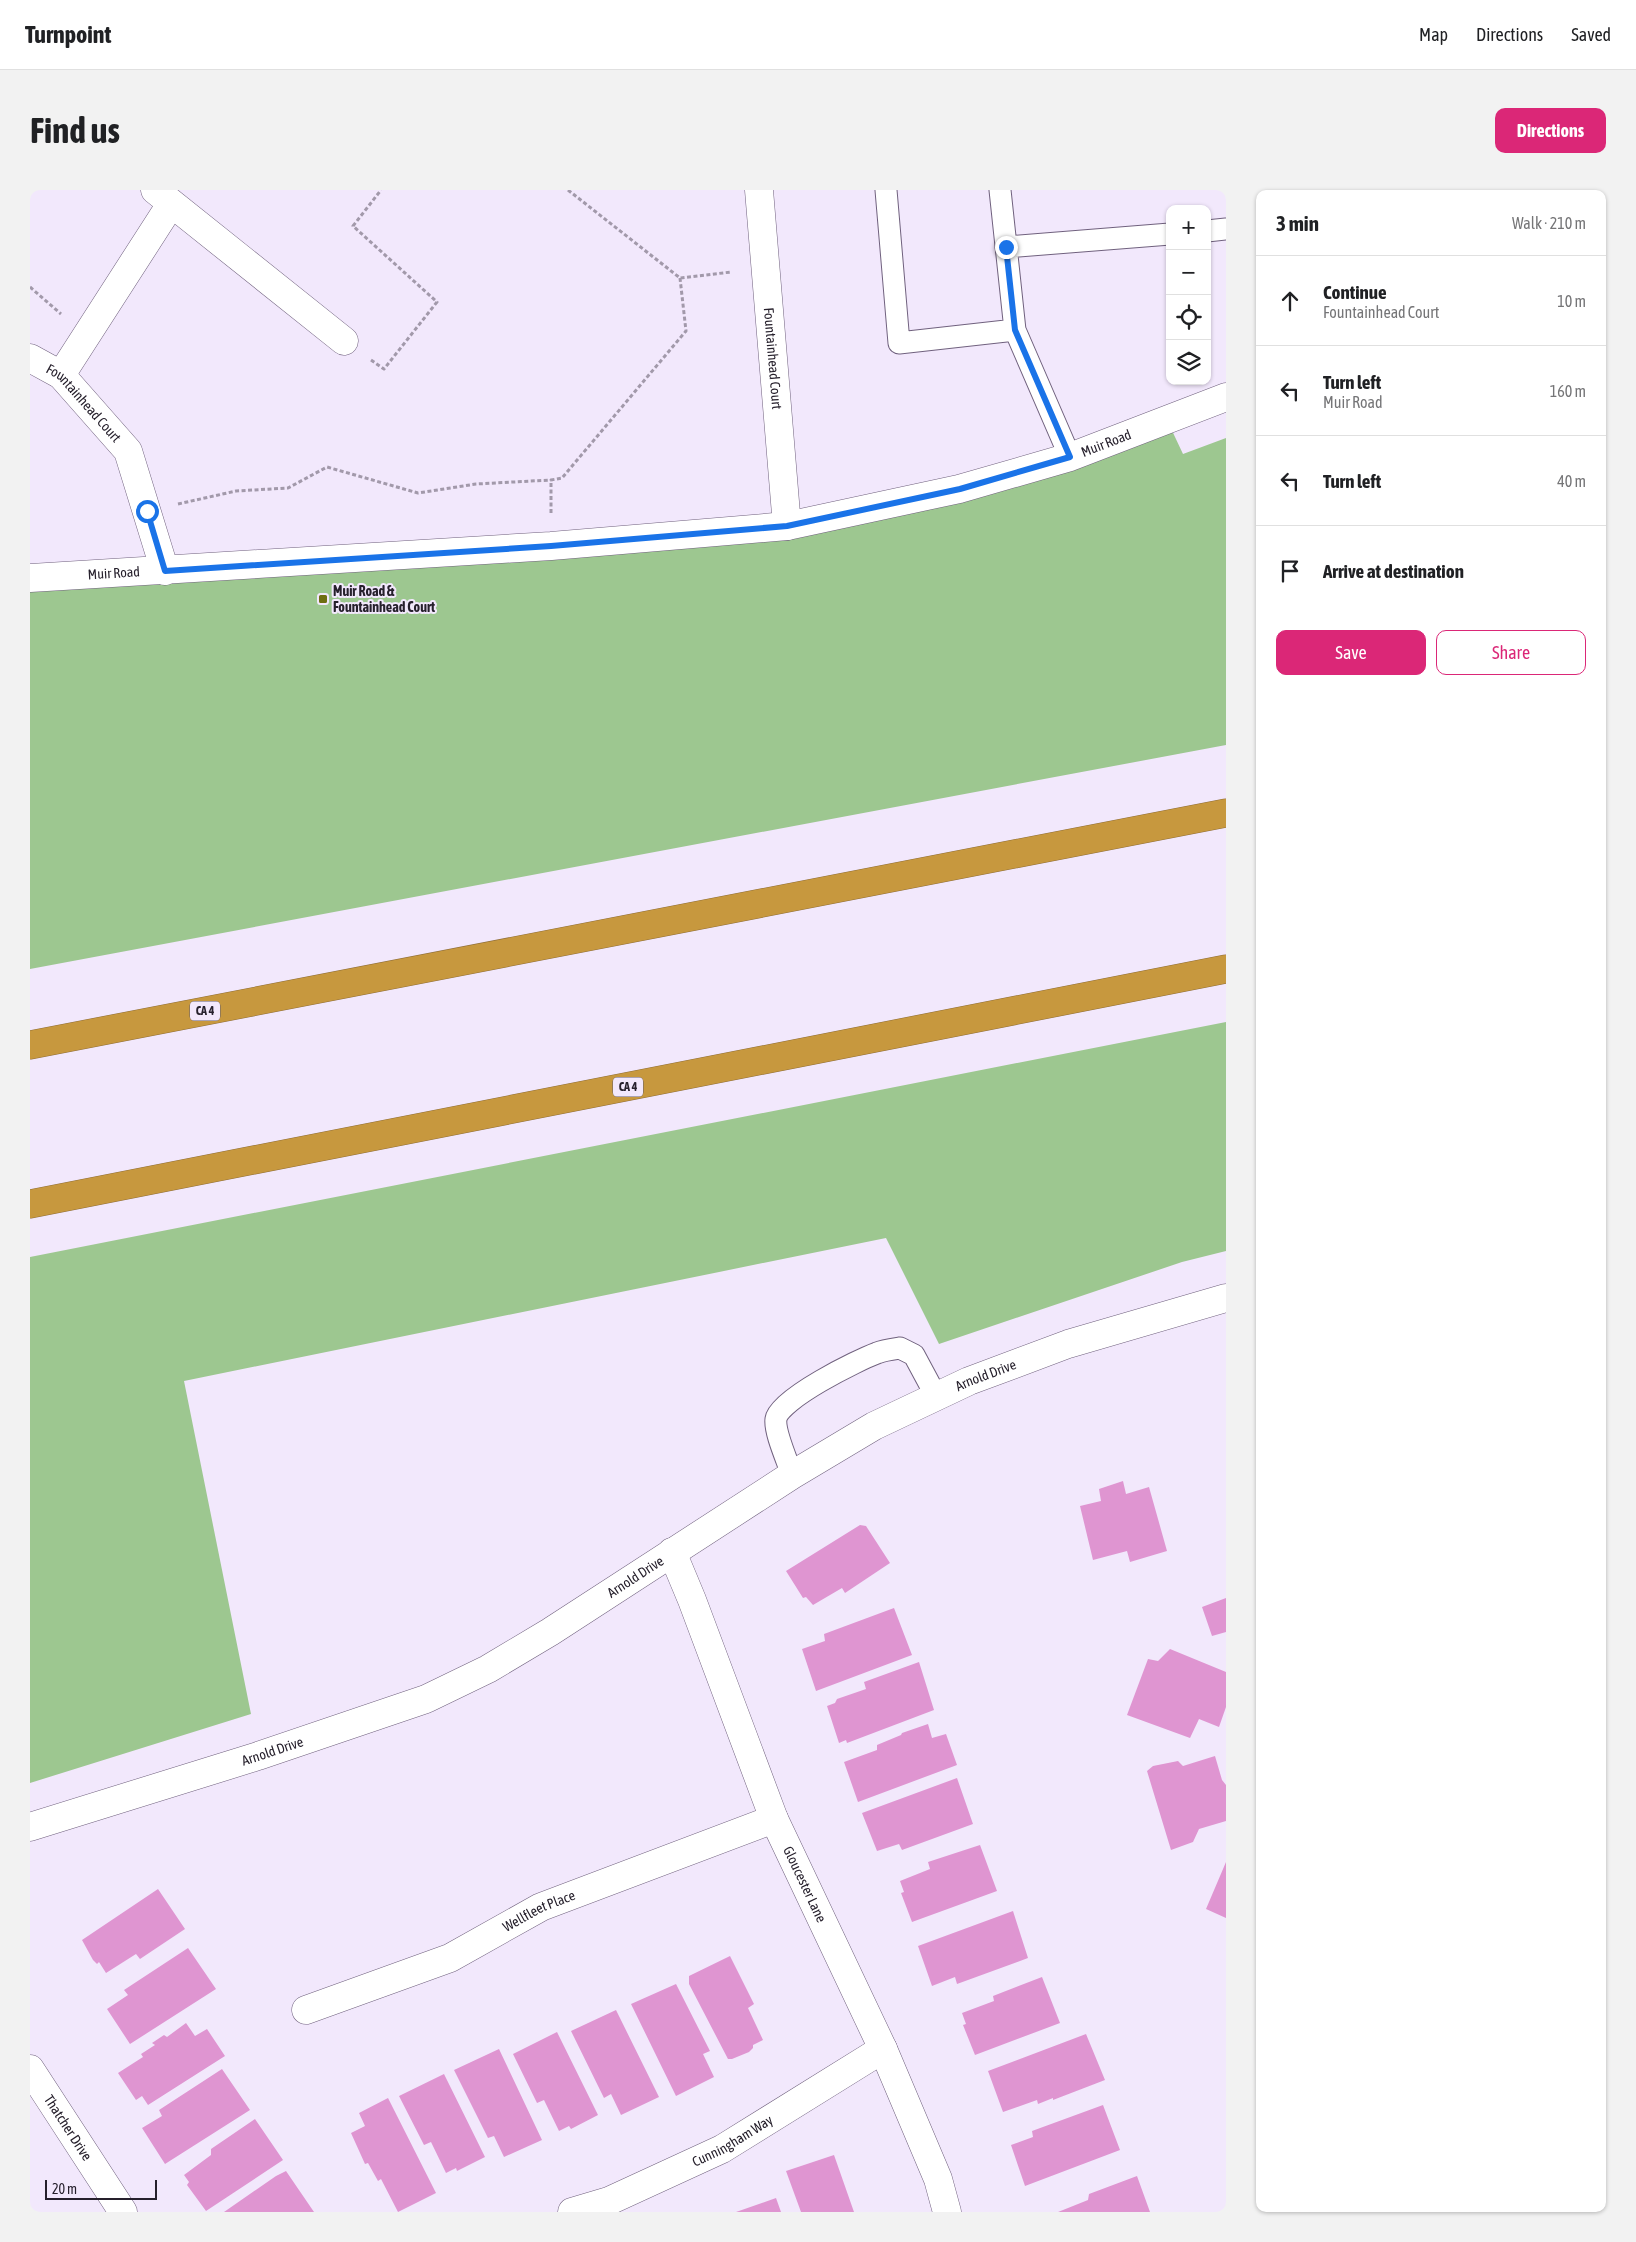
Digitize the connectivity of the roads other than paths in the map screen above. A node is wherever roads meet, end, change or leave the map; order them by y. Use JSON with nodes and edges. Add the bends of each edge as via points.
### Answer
{"nodes":[{"id":1,"x":759,"y":190,"type":"edge"},
{"id":2,"x":886,"y":190,"type":"edge"},
{"id":3,"x":1000,"y":190,"type":"edge"},
{"id":4,"x":163,"y":197,"type":"edge"},
{"id":5,"x":1226,"y":230,"type":"edge"},
{"id":6,"x":1211,"y":231,"type":"edge"},
{"id":7,"x":1166,"y":234,"type":"edge"},
{"id":8,"x":1006,"y":247,"type":"junction"},
{"id":9,"x":1015,"y":330,"type":"junction"},
{"id":10,"x":344,"y":341,"type":"road end"},
{"id":11,"x":30,"y":358,"type":"edge"},
{"id":12,"x":61,"y":375,"type":"junction"},
{"id":13,"x":1226,"y":397,"type":"edge"},
{"id":14,"x":1070,"y":457,"type":"junction"},
{"id":15,"x":787,"y":526,"type":"junction"},
{"id":16,"x":165,"y":571,"type":"junction"},
{"id":17,"x":30,"y":578,"type":"edge"},
{"id":18,"x":1226,"y":813,"type":"edge"},
{"id":19,"x":1226,"y":969,"type":"edge"},
{"id":20,"x":30,"y":1044,"type":"edge"},
{"id":21,"x":30,"y":1204,"type":"edge"},
{"id":22,"x":1226,"y":1298,"type":"edge"},
{"id":23,"x":936,"y":1396,"type":"junction"},
{"id":24,"x":792,"y":1475,"type":"junction"},
{"id":25,"x":672,"y":1552,"type":"junction"},
{"id":26,"x":774,"y":1819,"type":"junction"},
{"id":27,"x":30,"y":1827,"type":"edge"},
{"id":28,"x":306,"y":2010,"type":"dead end"},
{"id":29,"x":883,"y":2048,"type":"junction"},
{"id":30,"x":30,"y":2070,"type":"edge"},
{"id":31,"x":122,"y":2212,"type":"edge"},
{"id":32,"x":572,"y":2212,"type":"edge"},
{"id":33,"x":947,"y":2212,"type":"edge"}],
"edges":[{"from":1,"to":15,"type":"street","name":"Fountainhead Court"},
{"from":2,"to":9,"type":"lane","via":[[899,343]]},
{"from":3,"to":8,"type":"lane"},
{"from":4,"to":10,"type":"street"},
{"from":4,"to":12,"type":"street"},
{"from":5,"to":6,"type":"lane"},
{"from":7,"to":8,"type":"lane"},
{"from":8,"to":9,"type":"lane"},
{"from":9,"to":14,"type":"lane"},
{"from":11,"to":12,"type":"street","name":"Fountainhead Court"},
{"from":12,"to":16,"type":"street","name":"Fountainhead Court","via":[[128,451]]},
{"from":13,"to":14,"type":"street","name":"Muir Road"},
{"from":14,"to":15,"type":"street","name":"Muir Road","via":[[960,489]]},
{"from":15,"to":16,"type":"street","name":"Muir Road","via":[[551,546]]},
{"from":16,"to":17,"type":"street","name":"Muir Road"},
{"from":18,"to":20,"type":"highway","number":"CA 4"},
{"from":19,"to":21,"type":"highway","number":"CA 4"},
{"from":22,"to":23,"type":"street","name":"Arnold Drive","via":[[1068,1344]]},
{"from":23,"to":24,"type":"street","name":"Arnold Drive","via":[[874,1426]]},
{"from":23,"to":24,"type":"lane","via":[[914,1356],[900,1348],[878,1352],[830,1375],[783,1408],[776,1419]]},
{"from":24,"to":25,"type":"street","name":"Arnold Drive"},
{"from":25,"to":26,"type":"street","name":"Gloucester Lane"},
{"from":25,"to":27,"type":"street","name":"Arnold Drive","via":[[504,1660],[426,1699],[258,1756]]},
{"from":26,"to":28,"type":"street","name":"Wellfleet Place","via":[[541,1907],[450,1958]]},
{"from":26,"to":29,"type":"street","name":"Gloucester Lane"},
{"from":29,"to":32,"type":"street","name":"Cunningham Way","via":[[722,2149],[609,2201]]},
{"from":29,"to":33,"type":"street","name":"Gloucester Lane","via":[[938,2179]]},
{"from":30,"to":31,"type":"street","name":"Thatcher Drive"}]}
